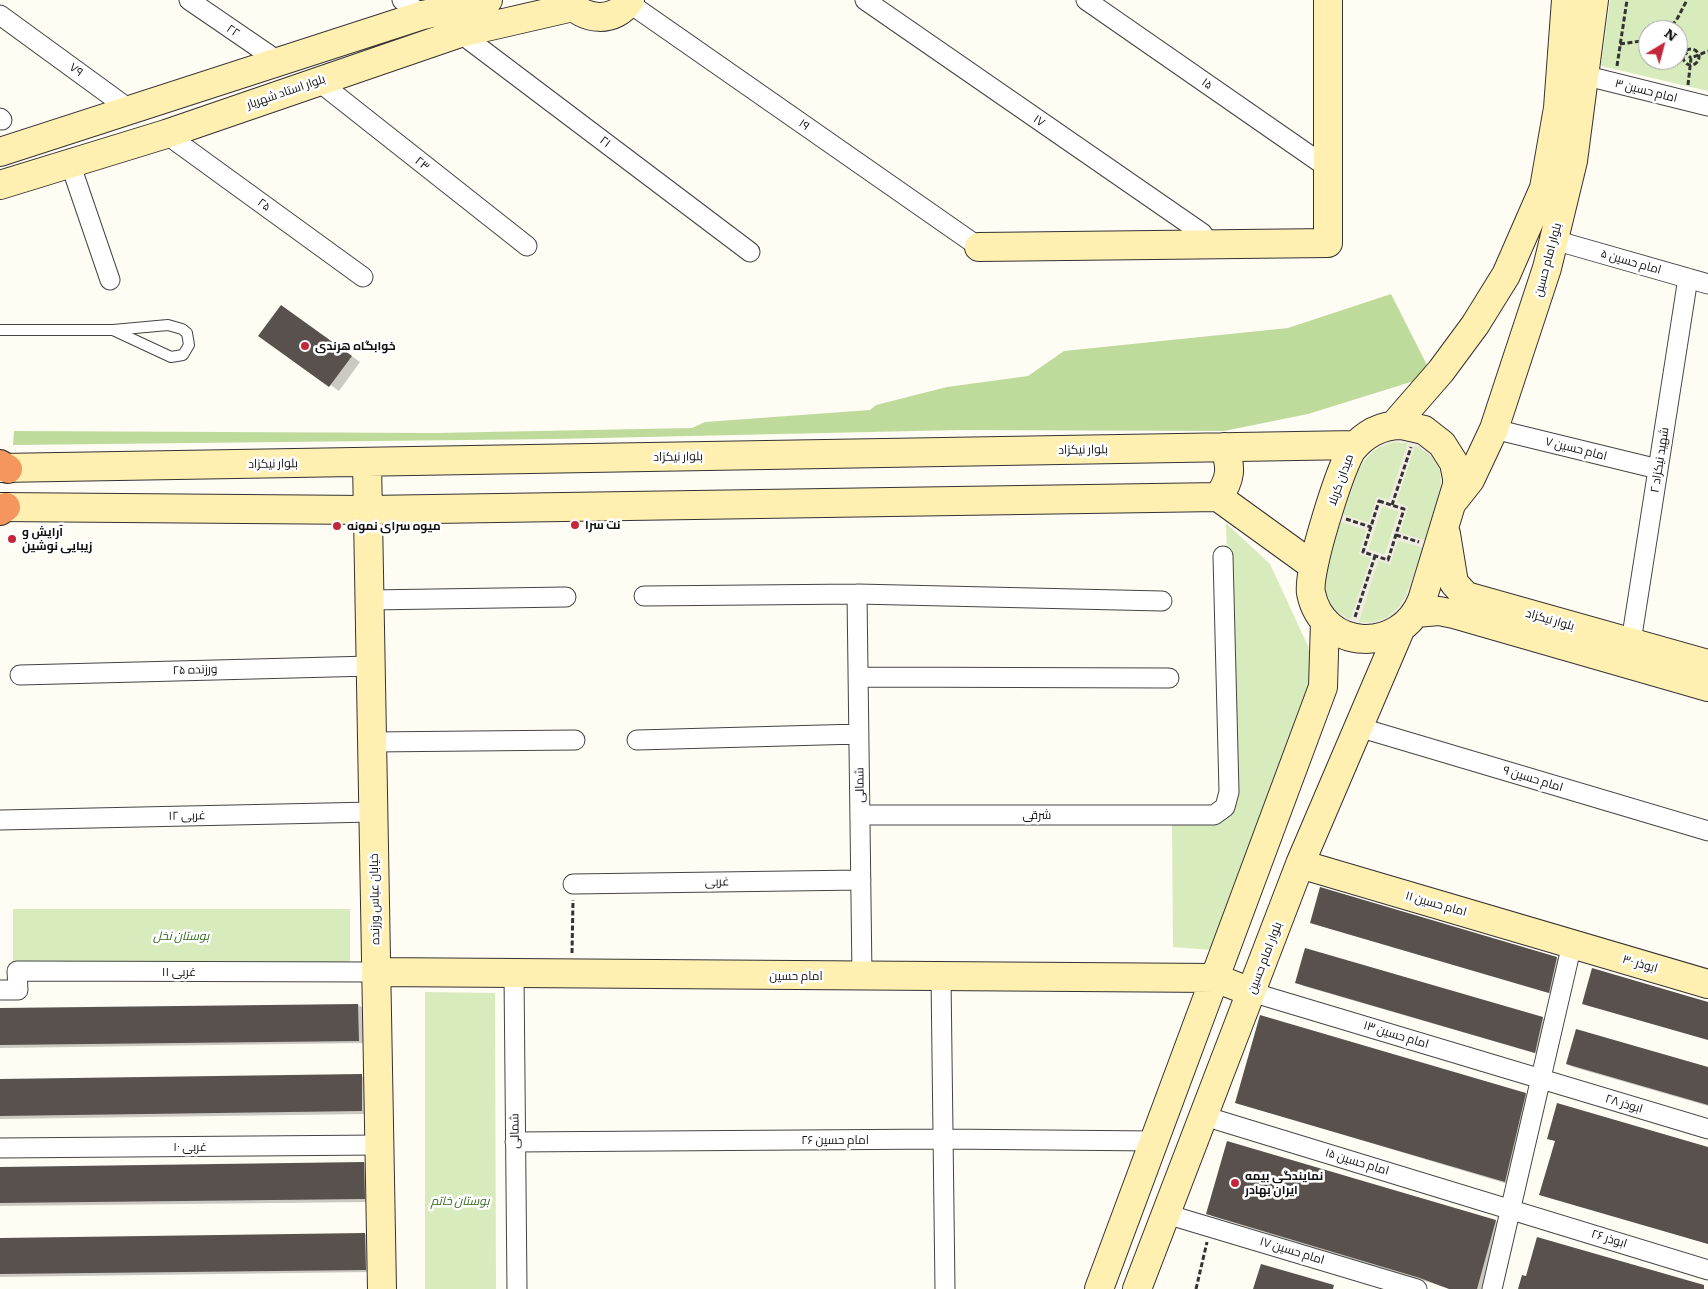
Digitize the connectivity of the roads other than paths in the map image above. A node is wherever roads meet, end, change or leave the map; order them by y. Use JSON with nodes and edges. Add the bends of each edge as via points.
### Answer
{"nodes":[{"id":1,"x":189,"y":0,"type":"edge"},
{"id":2,"x":488,"y":0,"type":"edge"},
{"id":3,"x":865,"y":0,"type":"edge"},
{"id":4,"x":1086,"y":0,"type":"edge"},
{"id":5,"x":1566,"y":0,"type":"edge"},
{"id":6,"x":1594,"y":0,"type":"edge"},
{"id":7,"x":630,"y":1,"type":"edge"},
{"id":8,"x":570,"y":4,"type":"edge"},
{"id":9,"x":1322,"y":4,"type":"edge"},
{"id":10,"x":413,"y":8,"type":"edge"},
{"id":11,"x":0,"y":15,"type":"edge"},
{"id":12,"x":460,"y":33,"type":"junction"},
{"id":13,"x":278,"y":61,"type":"junction"},
{"id":14,"x":1583,"y":75,"type":"junction"},
{"id":15,"x":318,"y":81,"type":"junction"},
{"id":16,"x":1708,"y":106,"type":"edge"},
{"id":17,"x":129,"y":109,"type":"junction"},
{"id":18,"x":58,"y":133,"type":"junction"},
{"id":19,"x":166,"y":134,"type":"junction"},
{"id":20,"x":0,"y":152,"type":"edge"},
{"id":21,"x":70,"y":163,"type":"junction"},
{"id":22,"x":1328,"y":168,"type":"junction"},
{"id":23,"x":0,"y":185,"type":"edge"},
{"id":24,"x":1554,"y":240,"type":"junction"},
{"id":25,"x":1210,"y":244,"type":"junction"},
{"id":26,"x":527,"y":246,"type":"dead end"},
{"id":27,"x":979,"y":247,"type":"joint"},
{"id":28,"x":750,"y":252,"type":"dead end"},
{"id":29,"x":363,"y":277,"type":"dead end"},
{"id":30,"x":1688,"y":278,"type":"junction"},
{"id":31,"x":110,"y":280,"type":"dead end"},
{"id":32,"x":1708,"y":284,"type":"edge"},
{"id":33,"x":0,"y":330,"type":"edge"},
{"id":34,"x":113,"y":330,"type":"junction"},
{"id":35,"x":1406,"y":426,"type":"junction"},
{"id":36,"x":1494,"y":429,"type":"junction"},
{"id":37,"x":1355,"y":445,"type":"junction"},
{"id":38,"x":1224,"y":447,"type":"junction"},
{"id":39,"x":367,"y":462,"type":"junction"},
{"id":40,"x":3,"y":467,"type":"edge"},
{"id":41,"x":1658,"y":469,"type":"junction"},
{"id":42,"x":1218,"y":497,"type":"junction"},
{"id":43,"x":2,"y":508,"type":"edge"},
{"id":44,"x":368,"y":510,"type":"junction"},
{"id":45,"x":1448,"y":515,"type":"junction"},
{"id":46,"x":1223,"y":556,"type":"dead end"},
{"id":47,"x":1312,"y":565,"type":"junction"},
{"id":48,"x":857,"y":594,"type":"junction"},
{"id":49,"x":644,"y":596,"type":"dead end"},
{"id":50,"x":566,"y":597,"type":"dead end"},
{"id":51,"x":369,"y":600,"type":"junction"},
{"id":52,"x":1162,"y":601,"type":"dead end"},
{"id":53,"x":1325,"y":621,"type":"junction"},
{"id":54,"x":1408,"y":621,"type":"junction"},
{"id":55,"x":1631,"y":642,"type":"junction"},
{"id":56,"x":1708,"y":664,"type":"edge"},
{"id":57,"x":371,"y":666,"type":"junction"},
{"id":58,"x":20,"y":675,"type":"dead end"},
{"id":59,"x":858,"y":677,"type":"junction"},
{"id":60,"x":1169,"y":678,"type":"dead end"},
{"id":61,"x":1708,"y":687,"type":"edge"},
{"id":62,"x":1358,"y":727,"type":"junction"},
{"id":63,"x":859,"y":734,"type":"junction"},
{"id":64,"x":575,"y":740,"type":"dead end"},
{"id":65,"x":637,"y":740,"type":"dead end"},
{"id":66,"x":372,"y":742,"type":"junction"},
{"id":67,"x":373,"y":812,"type":"junction"},
{"id":68,"x":860,"y":815,"type":"junction"},
{"id":69,"x":0,"y":820,"type":"edge"},
{"id":70,"x":1708,"y":832,"type":"edge"},
{"id":71,"x":1300,"y":864,"type":"junction"},
{"id":72,"x":861,"y":880,"type":"junction"},
{"id":73,"x":573,"y":884,"type":"road end"},
{"id":74,"x":1572,"y":944,"type":"junction"},
{"id":75,"x":376,"y":972,"type":"junction"},
{"id":76,"x":514,"y":974,"type":"junction"},
{"id":77,"x":862,"y":976,"type":"junction"},
{"id":78,"x":941,"y":976,"type":"junction"},
{"id":79,"x":1215,"y":978,"type":"junction"},
{"id":80,"x":1708,"y":984,"type":"edge"},
{"id":81,"x":0,"y":990,"type":"edge"},
{"id":82,"x":1251,"y":992,"type":"junction"},
{"id":83,"x":1541,"y":1079,"type":"junction"},
{"id":84,"x":1204,"y":1116,"type":"junction"},
{"id":85,"x":1708,"y":1129,"type":"edge"},
{"id":86,"x":943,"y":1139,"type":"junction"},
{"id":87,"x":515,"y":1142,"type":"junction"},
{"id":88,"x":1154,"y":1142,"type":"junction"},
{"id":89,"x":380,"y":1145,"type":"junction"},
{"id":90,"x":0,"y":1148,"type":"edge"},
{"id":91,"x":1510,"y":1209,"type":"junction"},
{"id":92,"x":1166,"y":1214,"type":"junction"},
{"id":93,"x":1708,"y":1270,"type":"edge"},
{"id":94,"x":382,"y":1289,"type":"edge"},
{"id":95,"x":517,"y":1289,"type":"edge"},
{"id":96,"x":945,"y":1289,"type":"edge"},
{"id":97,"x":1099,"y":1289,"type":"edge"},
{"id":98,"x":1137,"y":1289,"type":"edge"},
{"id":99,"x":1417,"y":1289,"type":"edge"},
{"id":100,"x":1492,"y":1289,"type":"edge"}],
"edges":[{"from":1,"to":13,"type":"street","name":"۲۲"},
{"from":2,"to":10,"type":"main road"},
{"from":3,"to":25,"type":"street","name":"۱۷","via":[[1202,233]]},
{"from":4,"to":22,"type":"street","name":"۱۵"},
{"from":5,"to":35,"type":"main road","via":[[1558,108],[1544,188],[1506,275]]},
{"from":6,"to":14,"type":"main road","name":"بلوار امام حسین"},
{"from":7,"to":8,"type":"main road","via":[[620,11],[608,16],[590,16]]},
{"from":7,"to":27,"type":"street","name":"۱۹"},
{"from":8,"to":12,"type":"main road","name":"بلوار استاد شهریار"},
{"from":9,"to":22,"type":"main road"},
{"from":10,"to":13,"type":"main road"},
{"from":11,"to":17,"type":"street","name":"۷۹"},
{"from":12,"to":15,"type":"main road","name":"بلوار استاد شهریار"},
{"from":12,"to":28,"type":"street","name":"۲۱"},
{"from":13,"to":17,"type":"main road"},
{"from":14,"to":16,"type":"street","name":"امام حسین ۳"},
{"from":14,"to":24,"type":"main road","name":"بلوار امام حسین","via":[[1573,161]]},
{"from":15,"to":19,"type":"main road","name":"بلوار استاد شهریار"},
{"from":15,"to":26,"type":"street","name":"۲۳"},
{"from":17,"to":18,"type":"main road"},
{"from":18,"to":20,"type":"main road"},
{"from":18,"to":21,"type":"main road"},
{"from":19,"to":21,"type":"main road","name":"بلوار استاد شهریار"},
{"from":19,"to":29,"type":"street","name":"۲۵"},
{"from":21,"to":23,"type":"main road","name":"بلوار استاد شهریار"},
{"from":21,"to":31,"type":"street"},
{"from":22,"to":25,"type":"main road","via":[[1328,243]]},
{"from":24,"to":30,"type":"street","name":"امام حسین ۵"},
{"from":24,"to":36,"type":"main road","name":"بلوار امام حسین","via":[[1548,268]]},
{"from":25,"to":27,"type":"main road"},
{"from":30,"to":32,"type":"street","name":"امام حسین ۵"},
{"from":30,"to":41,"type":"street","name":"شهید نیکزاد ۲"},
{"from":33,"to":34,"type":"lane"},
{"from":34,"to":34,"type":"lane","via":[[177,326],[187,333],[189,345],[182,355],[171,357]]},
{"from":35,"to":37,"type":"main road","name":"میدان کربلا","via":[[1373,431]]},
{"from":35,"to":45,"type":"main road","via":[[1437,438],[1450,456],[1456,470],[1457,485]]},
{"from":36,"to":41,"type":"street","name":"امام حسین ۷"},
{"from":36,"to":45,"type":"main road","name":"بلوار امام حسین","via":[[1470,480]]},
{"from":37,"to":38,"type":"main road","name":"بلوار نیکزاد"},
{"from":37,"to":47,"type":"main road","name":"میدان کربلا","via":[[1347,458]]},
{"from":38,"to":39,"type":"main road","name":"بلوار نیکزاد"},
{"from":38,"to":42,"type":"main road","via":[[1230,473]]},
{"from":39,"to":40,"type":"main road","name":"بلوار نیکزاد"},
{"from":39,"to":44,"type":"main road","name":"خیابان عباس ورزنده"},
{"from":41,"to":55,"type":"street","name":"شهید نیکزاد ۲"},
{"from":42,"to":44,"type":"main road"},
{"from":42,"to":47,"type":"main road"},
{"from":43,"to":44,"type":"main road"},
{"from":44,"to":51,"type":"main road","name":"خیابان عباس ورزنده"},
{"from":45,"to":54,"type":"main road","via":[[1422,600]]},
{"from":45,"to":55,"type":"main road","name":"بلوار نیکزاد","via":[[1449,560],[1454,583],[1466,596]]},
{"from":46,"to":68,"type":"street","name":"شرقی","via":[[1229,792],[1225,806],[1214,815]]},
{"from":47,"to":53,"type":"main road","name":"میدان کربلا","via":[[1311,594]]},
{"from":48,"to":49,"type":"street"},
{"from":48,"to":52,"type":"street"},
{"from":48,"to":59,"type":"street","name":"شمالی"},
{"from":50,"to":51,"type":"street"},
{"from":51,"to":57,"type":"main road","name":"خیابان عباس ورزنده"},
{"from":53,"to":54,"type":"main road","name":"میدان کربلا","via":[[1349,636],[1372,640],[1387,636]]},
{"from":53,"to":79,"type":"main road","via":[[1324,687]]},
{"from":54,"to":61,"type":"main road","name":"بلوار نیکزاد","via":[[1439,611],[1454,614]]},
{"from":54,"to":62,"type":"main road","name":"بلوار امام حسین"},
{"from":55,"to":56,"type":"main road","name":"بلوار نیکزاد"},
{"from":57,"to":58,"type":"street","name":"ورزنده ۲۵"},
{"from":57,"to":66,"type":"main road","name":"خیابان عباس ورزنده"},
{"from":59,"to":60,"type":"street"},
{"from":59,"to":63,"type":"street","name":"شمالی"},
{"from":62,"to":70,"type":"street","name":"امام حسین ۹"},
{"from":62,"to":71,"type":"main road","name":"بلوار امام حسین"},
{"from":63,"to":65,"type":"street"},
{"from":63,"to":68,"type":"street","name":"شمالی"},
{"from":64,"to":66,"type":"street"},
{"from":66,"to":67,"type":"main road","name":"خیابان عباس ورزنده"},
{"from":67,"to":69,"type":"street","name":"غربی ۱۲"},
{"from":67,"to":75,"type":"main road","name":"خیابان عباس ورزنده"},
{"from":68,"to":72,"type":"street","name":"شمالی"},
{"from":71,"to":74,"type":"main road","name":"امام حسین ۱۱"},
{"from":71,"to":82,"type":"main road","name":"بلوار امام حسین"},
{"from":72,"to":73,"type":"street","name":"غربی"},
{"from":72,"to":77,"type":"street","name":"شمالی"},
{"from":74,"to":80,"type":"main road","name":"ابوذر ۳۰"},
{"from":74,"to":83,"type":"street"},
{"from":75,"to":76,"type":"main road","name":"امام حسین"},
{"from":75,"to":81,"type":"street","name":"غربی ۱۱","via":[[17,972],[18,990]]},
{"from":75,"to":89,"type":"main road","name":"خیابان عباس ورزنده"},
{"from":76,"to":77,"type":"main road","name":"امام حسین"},
{"from":76,"to":87,"type":"street","name":"شمالی"},
{"from":77,"to":78,"type":"main road","name":"امام حسین"},
{"from":78,"to":79,"type":"main road","name":"امام حسین"},
{"from":78,"to":86,"type":"street"},
{"from":79,"to":82,"type":"main road"},
{"from":79,"to":88,"type":"main road"},
{"from":82,"to":83,"type":"street","name":"امام حسین ۱۳"},
{"from":82,"to":84,"type":"main road","name":"بلوار امام حسین"},
{"from":83,"to":85,"type":"street","name":"ابوذر ۲۸"},
{"from":83,"to":91,"type":"street"},
{"from":84,"to":91,"type":"street","name":"امام حسین ۱۵"},
{"from":84,"to":92,"type":"main road","name":"بلوار امام حسین"},
{"from":86,"to":87,"type":"street","name":"امام حسین ۲۶"},
{"from":86,"to":88,"type":"street","name":"امام حسین ۲۶"},
{"from":86,"to":96,"type":"street"},
{"from":87,"to":95,"type":"street","name":"شمالی"},
{"from":88,"to":97,"type":"main road"},
{"from":89,"to":90,"type":"street","name":"غربی ۱۰"},
{"from":89,"to":94,"type":"main road","name":"خیابان عباس ورزنده"},
{"from":91,"to":93,"type":"street","name":"ابوذر ۲۶"},
{"from":91,"to":100,"type":"street"},
{"from":92,"to":98,"type":"main road","name":"بلوار امام حسین"},
{"from":92,"to":99,"type":"street","name":"امام حسین ۱۷"}]}
